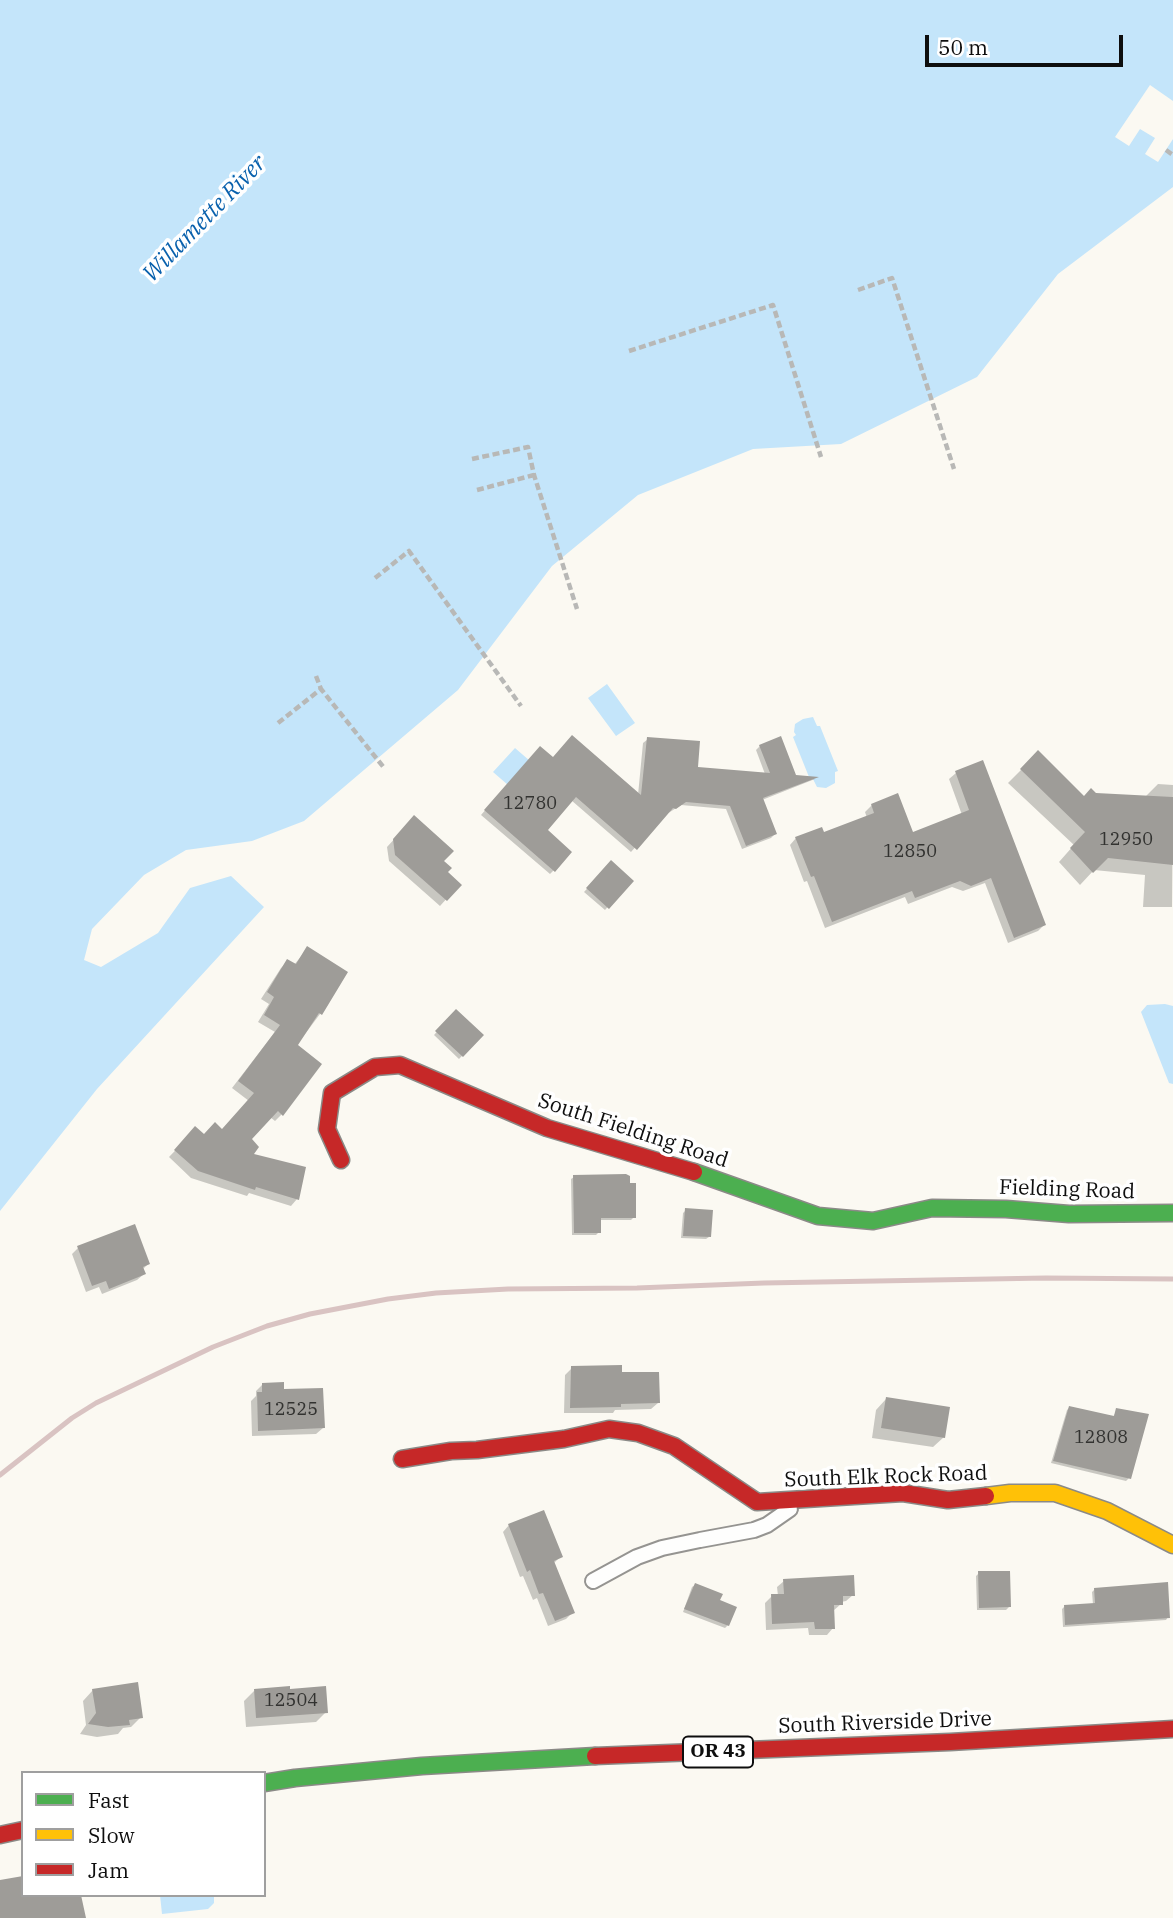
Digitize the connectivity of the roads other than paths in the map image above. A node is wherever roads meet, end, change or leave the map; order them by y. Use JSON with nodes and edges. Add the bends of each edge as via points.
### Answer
{"nodes":[{"id":1,"x":341,"y":1160,"type":"dead end"},
{"id":2,"x":960,"y":1209,"type":"joint"},
{"id":3,"x":1173,"y":1213,"type":"edge"},
{"id":4,"x":402,"y":1459,"type":"dead end"},
{"id":5,"x":802,"y":1500,"type":"junction"},
{"id":6,"x":1173,"y":1545,"type":"edge"},
{"id":7,"x":593,"y":1581,"type":"dead end"},
{"id":8,"x":1173,"y":1729,"type":"edge"},
{"id":9,"x":266,"y":1783,"type":"edge"},
{"id":10,"x":21,"y":1830,"type":"edge"},
{"id":11,"x":0,"y":1835,"type":"edge"}],
"edges":[{"from":1,"to":2,"type":"street","name":"South Fielding Road","via":[[327,1129],[332,1093],[375,1067],[400,1065],[547,1128],[702,1174],[818,1216],[873,1221],[932,1209]]},
{"from":2,"to":3,"type":"street","name":"Fielding Road"},
{"from":4,"to":5,"type":"street","name":"South Elk Rock Road","via":[[609,1429],[674,1446],[757,1502]]},
{"from":5,"to":6,"type":"street","name":"South Elk Rock Road","via":[[903,1493],[948,1500],[1055,1493],[1098,1507]]},
{"from":5,"to":7,"type":"lane","via":[[767,1525],[662,1548]]},
{"from":8,"to":9,"type":"street","name":"South Riverside Drive","number":"OR 43","via":[[553,1758]]},
{"from":10,"to":11,"type":"street"}]}
